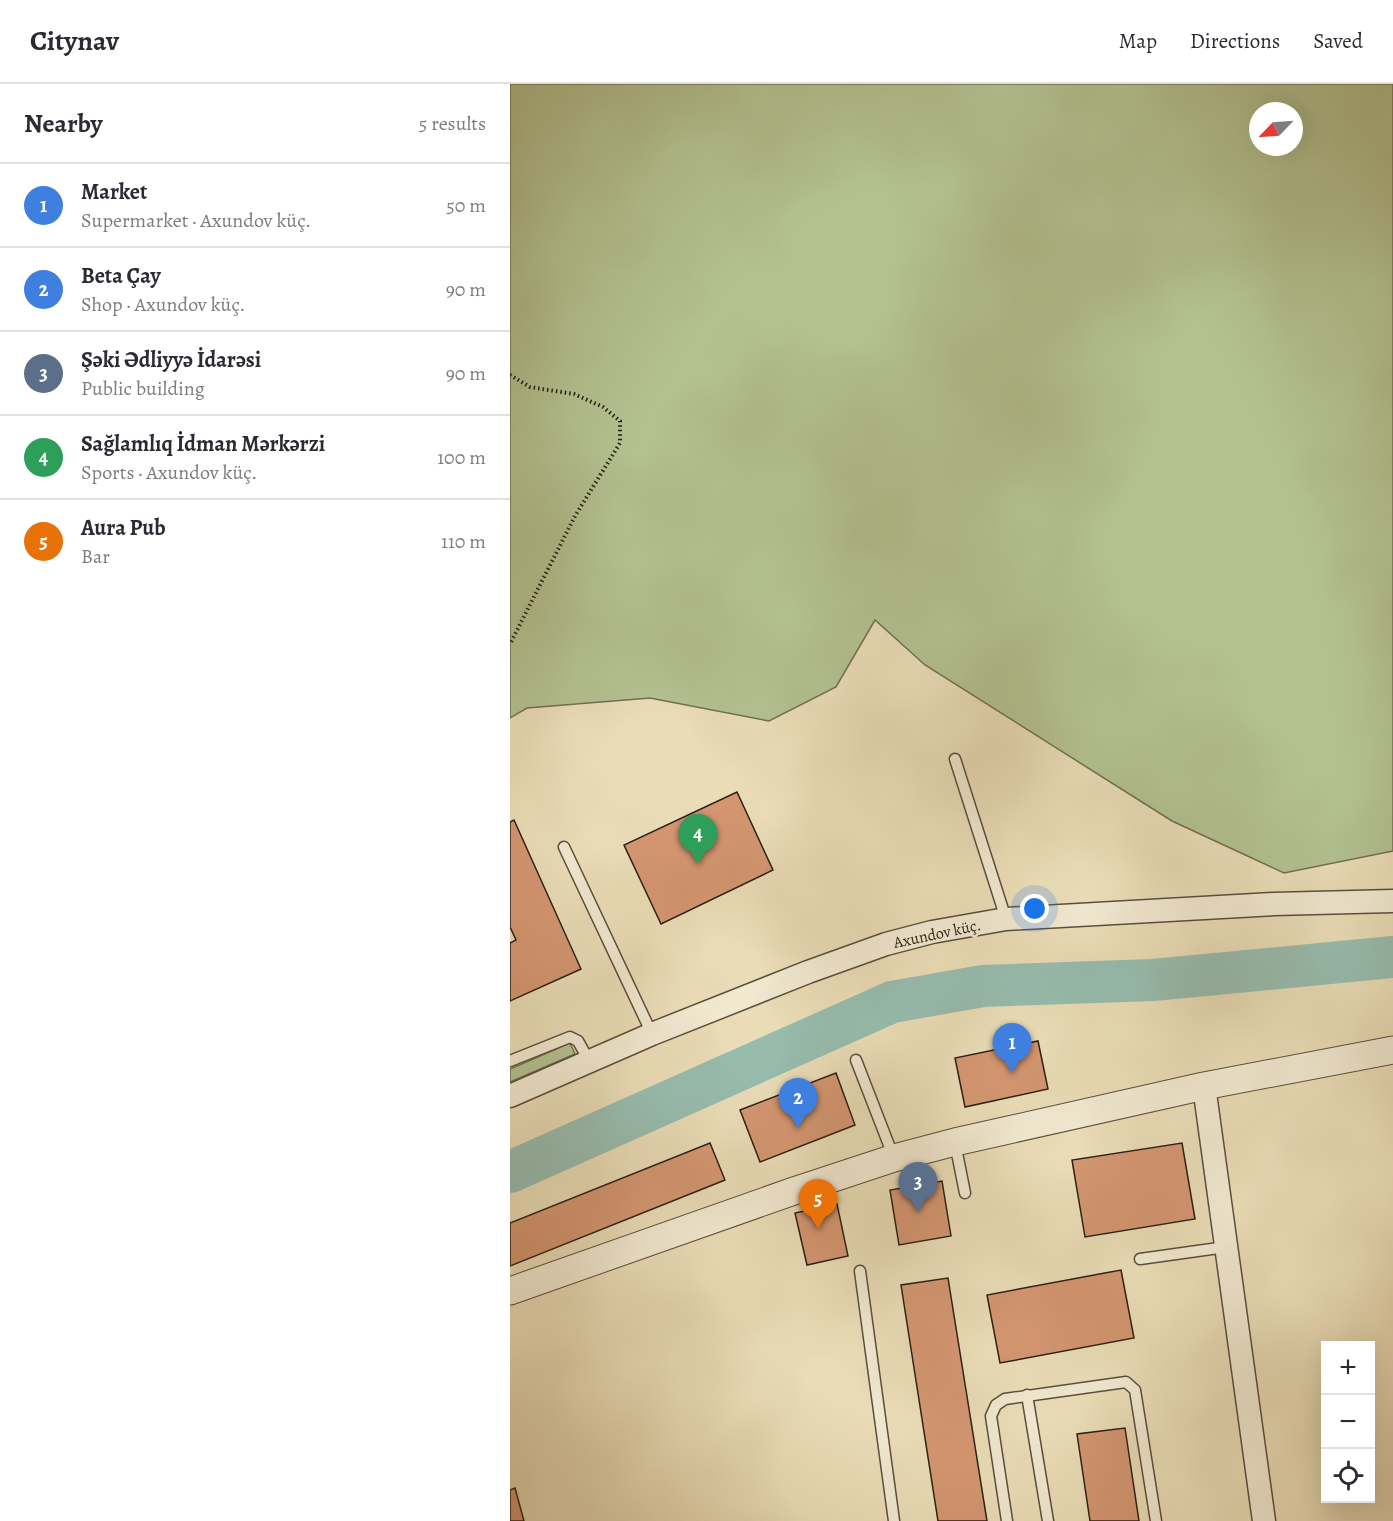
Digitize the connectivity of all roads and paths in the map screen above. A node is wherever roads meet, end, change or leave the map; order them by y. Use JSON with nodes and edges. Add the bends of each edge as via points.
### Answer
{"nodes":[{"id":1,"x":510,"y":375,"type":"edge"},
{"id":2,"x":510,"y":644,"type":"edge"},
{"id":3,"x":955,"y":759,"type":"dead end"},
{"id":4,"x":564,"y":847,"type":"dead end"},
{"id":5,"x":1393,"y":901,"type":"edge"},
{"id":6,"x":1006,"y":919,"type":"junction"},
{"id":7,"x":652,"y":1034,"type":"junction"},
{"id":8,"x":1393,"y":1050,"type":"edge"},
{"id":9,"x":856,"y":1060,"type":"dead end"},
{"id":10,"x":510,"y":1061,"type":"edge"},
{"id":11,"x":589,"y":1061,"type":"junction"},
{"id":12,"x":1204,"y":1086,"type":"junction"},
{"id":13,"x":510,"y":1096,"type":"edge"},
{"id":14,"x":955,"y":1142,"type":"junction"},
{"id":15,"x":894,"y":1158,"type":"junction"},
{"id":16,"x":965,"y":1192,"type":"dead end"},
{"id":17,"x":1226,"y":1247,"type":"junction"},
{"id":18,"x":1140,"y":1259,"type":"dead end"},
{"id":19,"x":860,"y":1270,"type":"dead end"},
{"id":20,"x":510,"y":1291,"type":"edge"},
{"id":21,"x":1027,"y":1395,"type":"junction"},
{"id":22,"x":894,"y":1521,"type":"edge"},
{"id":23,"x":1008,"y":1521,"type":"edge"},
{"id":24,"x":1048,"y":1521,"type":"edge"},
{"id":25,"x":1156,"y":1521,"type":"edge"},
{"id":26,"x":1264,"y":1521,"type":"edge"}],
"edges":[{"from":1,"to":2,"type":"path","via":[[530,387],[574,394],[603,407],[620,421],[620,442],[575,516]]},
{"from":3,"to":6,"type":"lane"},
{"from":4,"to":7,"type":"lane"},
{"from":5,"to":6,"type":"street","name":"Axundov küç."},
{"from":6,"to":7,"type":"street","name":"Axundov küç.","via":[[886,944]]},
{"from":7,"to":11,"type":"street","name":"Axundov küç."},
{"from":8,"to":12,"type":"street"},
{"from":9,"to":15,"type":"lane"},
{"from":10,"to":11,"type":"lane","via":[[570,1037],[578,1041]]},
{"from":11,"to":13,"type":"street","name":"Axundov küç."},
{"from":12,"to":14,"type":"street"},
{"from":12,"to":17,"type":"street"},
{"from":14,"to":15,"type":"street"},
{"from":14,"to":16,"type":"lane"},
{"from":15,"to":20,"type":"street"},
{"from":17,"to":18,"type":"lane"},
{"from":17,"to":26,"type":"street"},
{"from":19,"to":22,"type":"lane"},
{"from":21,"to":23,"type":"lane","via":[[1005,1398],[991,1416]]},
{"from":21,"to":24,"type":"lane"},
{"from":21,"to":25,"type":"lane","via":[[1126,1382],[1135,1390]]}]}
